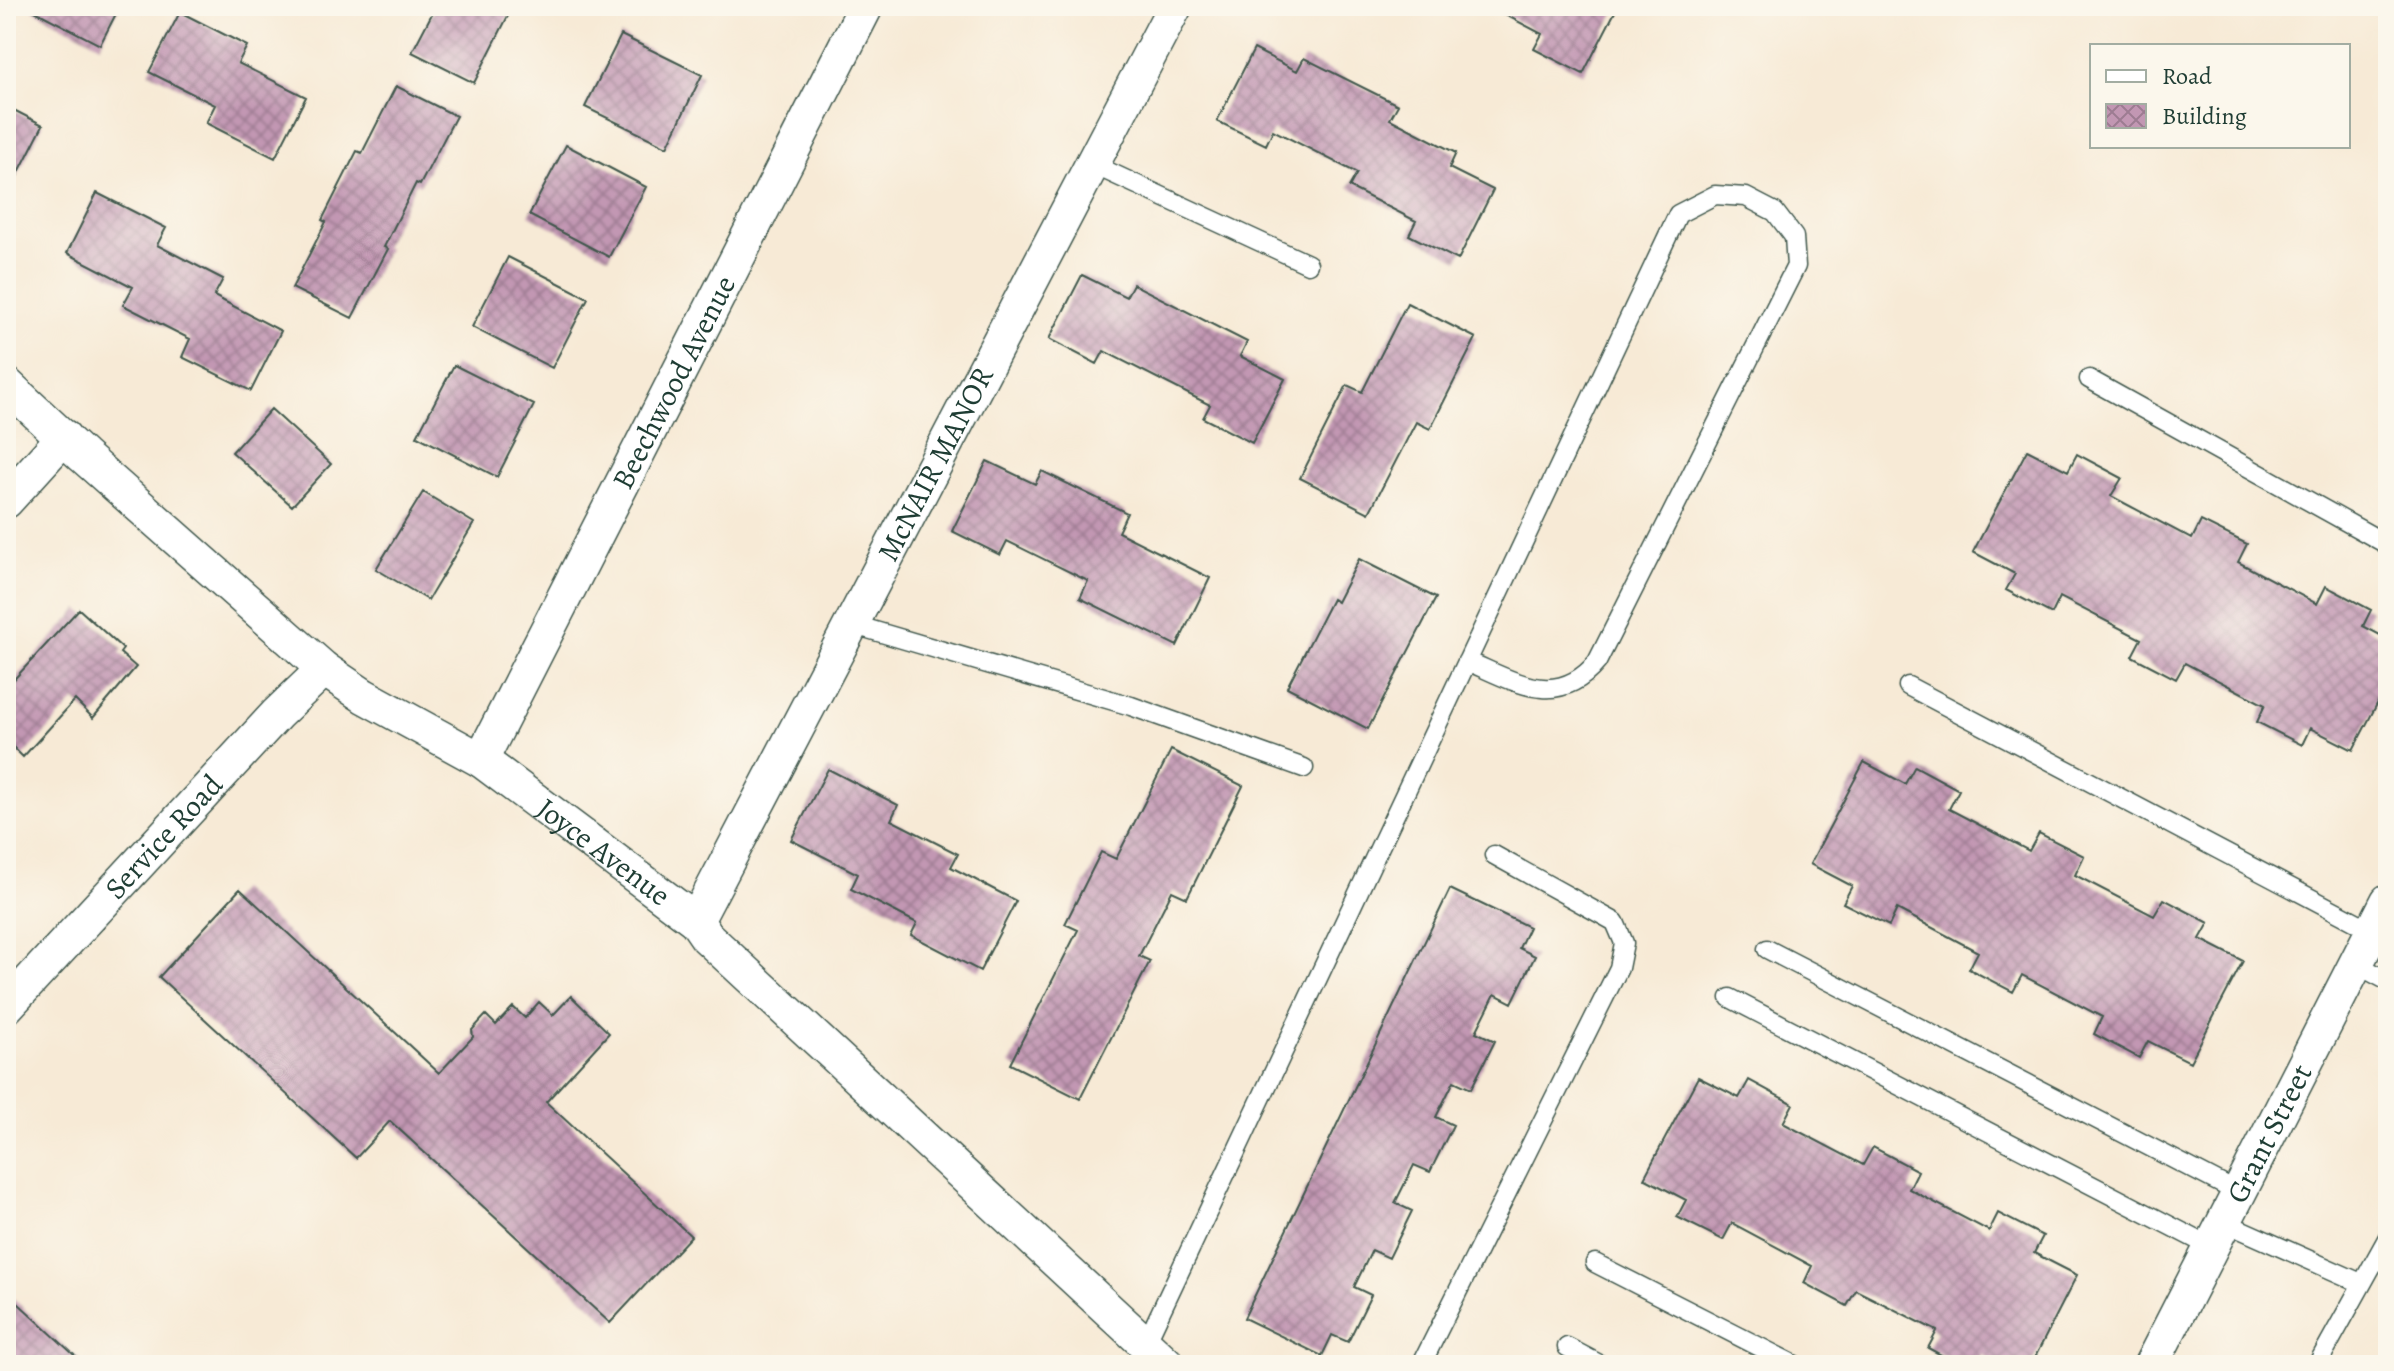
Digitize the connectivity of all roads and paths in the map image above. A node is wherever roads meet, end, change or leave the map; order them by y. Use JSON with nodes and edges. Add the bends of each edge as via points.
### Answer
{"nodes":[{"id":1,"x":866,"y":6,"type":"edge"},
{"id":2,"x":1175,"y":6,"type":"edge"},
{"id":3,"x":1092,"y":164,"type":"junction"},
{"id":4,"x":1308,"y":264,"type":"dead end"},
{"id":5,"x":2089,"y":379,"type":"dead end"},
{"id":6,"x":6,"y":384,"type":"edge"},
{"id":7,"x":64,"y":437,"type":"junction"},
{"id":8,"x":6,"y":501,"type":"edge"},
{"id":9,"x":2388,"y":545,"type":"edge"},
{"id":10,"x":851,"y":624,"type":"junction"},
{"id":11,"x":1467,"y":661,"type":"junction"},
{"id":12,"x":324,"y":669,"type":"junction"},
{"id":13,"x":1908,"y":686,"type":"dead end"},
{"id":14,"x":481,"y":760,"type":"junction"},
{"id":15,"x":1304,"y":768,"type":"dead end"},
{"id":16,"x":1494,"y":855,"type":"dead end"},
{"id":17,"x":2380,"y":916,"type":"edge"},
{"id":18,"x":696,"y":921,"type":"junction"},
{"id":19,"x":1767,"y":949,"type":"dead end"},
{"id":20,"x":2356,"y":964,"type":"junction"},
{"id":21,"x":2388,"y":981,"type":"edge"},
{"id":22,"x":1730,"y":998,"type":"dead end"},
{"id":23,"x":6,"y":1007,"type":"edge"},
{"id":24,"x":2225,"y":1221,"type":"junction"},
{"id":25,"x":2388,"y":1237,"type":"edge"},
{"id":26,"x":1595,"y":1263,"type":"dead end"},
{"id":27,"x":2361,"y":1283,"type":"junction"},
{"id":28,"x":1567,"y":1347,"type":"dead end"},
{"id":29,"x":1156,"y":1355,"type":"edge"},
{"id":30,"x":1421,"y":1365,"type":"edge"},
{"id":31,"x":1601,"y":1365,"type":"edge"},
{"id":32,"x":1795,"y":1365,"type":"edge"},
{"id":33,"x":2151,"y":1365,"type":"edge"},
{"id":34,"x":2317,"y":1365,"type":"edge"}],
"edges":[{"from":1,"to":14,"type":"street","name":"Beechwood Avenue"},
{"from":2,"to":3,"type":"street","name":"McNAIR MANOR"},
{"from":3,"to":4,"type":"lane"},
{"from":3,"to":10,"type":"street","name":"McNAIR MANOR"},
{"from":5,"to":9,"type":"lane"},
{"from":6,"to":7,"type":"street","name":"Joyce Avenue"},
{"from":7,"to":8,"type":"street"},
{"from":7,"to":12,"type":"street","name":"Joyce Avenue"},
{"from":10,"to":15,"type":"lane","via":[[1131,706]]},
{"from":10,"to":18,"type":"street","name":"McNAIR MANOR"},
{"from":11,"to":11,"type":"lane","via":[[1678,214],[1715,195],[1746,197],[1775,212],[1794,237],[1796,266],[1597,662],[1583,679],[1553,689],[1530,688]]},
{"from":11,"to":29,"type":"lane"},
{"from":12,"to":14,"type":"street","name":"Joyce Avenue"},
{"from":12,"to":23,"type":"street","name":"Service Road"},
{"from":13,"to":17,"type":"lane"},
{"from":14,"to":18,"type":"street","name":"Joyce Avenue"},
{"from":16,"to":30,"type":"lane","via":[[1615,922],[1624,943],[1619,968]]},
{"from":17,"to":20,"type":"street","name":"Grant Street"},
{"from":18,"to":29,"type":"street","name":"Joyce Avenue","via":[[707,937]]},
{"from":19,"to":24,"type":"lane"},
{"from":20,"to":21,"type":"lane"},
{"from":20,"to":24,"type":"street","name":"Grant Street"},
{"from":22,"to":24,"type":"lane"},
{"from":24,"to":27,"type":"lane"},
{"from":24,"to":33,"type":"street","name":"Grant Street"},
{"from":25,"to":27,"type":"lane"},
{"from":26,"to":32,"type":"lane"},
{"from":27,"to":34,"type":"lane"},
{"from":28,"to":31,"type":"lane"}]}
